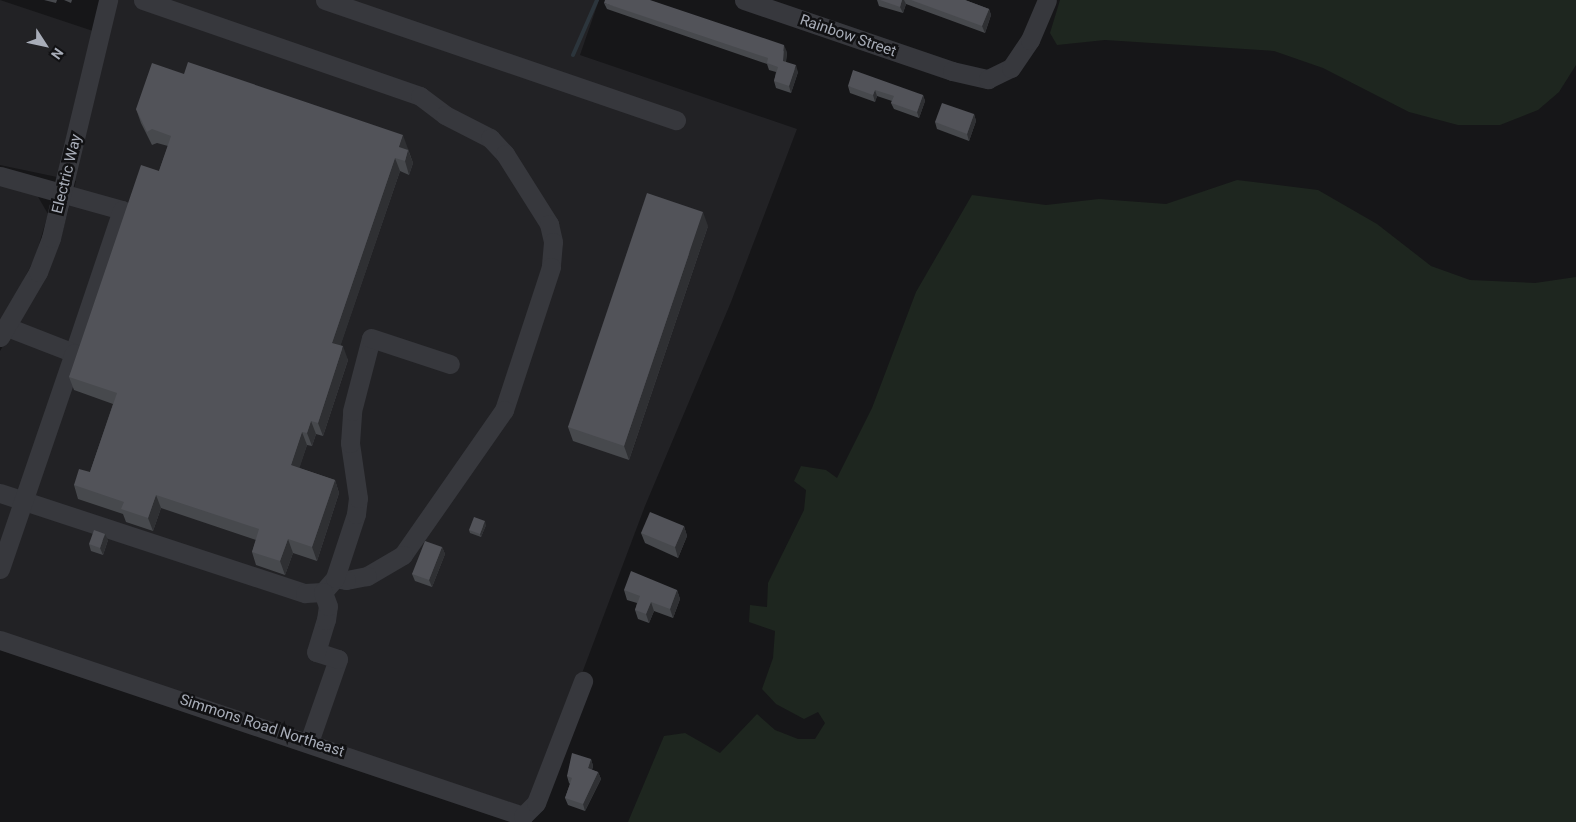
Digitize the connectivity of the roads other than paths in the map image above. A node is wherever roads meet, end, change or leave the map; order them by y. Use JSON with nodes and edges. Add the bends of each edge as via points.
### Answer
{"nodes":[{"id":1,"x":108,"y":0,"type":"edge"},
{"id":2,"x":143,"y":0,"type":"edge"},
{"id":3,"x":325,"y":0,"type":"edge"},
{"id":4,"x":744,"y":0,"type":"edge"},
{"id":5,"x":1047,"y":0,"type":"edge"},
{"id":6,"x":676,"y":120,"type":"dead end"},
{"id":7,"x":0,"y":176,"type":"edge"},
{"id":8,"x":63,"y":194,"type":"junction"},
{"id":9,"x":3,"y":332,"type":"edge"},
{"id":10,"x":74,"y":353,"type":"junction"},
{"id":11,"x":450,"y":364,"type":"dead end"},
{"id":12,"x":0,"y":493,"type":"edge"},
{"id":13,"x":23,"y":501,"type":"junction"},
{"id":14,"x":0,"y":569,"type":"edge"},
{"id":15,"x":335,"y":578,"type":"junction"},
{"id":16,"x":323,"y":592,"type":"junction"},
{"id":17,"x":0,"y":640,"type":"edge"},
{"id":18,"x":583,"y":681,"type":"dead end"},
{"id":19,"x":309,"y":742,"type":"junction"}],
"edges":[{"from":1,"to":8,"type":"street","name":"Electric Way"},
{"from":2,"to":15,"type":"street","via":[[420,96],[445,115],[490,138],[505,154],[549,224],[553,242],[550,267],[504,410],[403,555],[367,576],[346,580]]},
{"from":3,"to":6,"type":"street"},
{"from":4,"to":5,"type":"street","name":"Rainbow Street","via":[[952,71],[988,79],[1011,68],[1030,40]]},
{"from":7,"to":8,"type":"street"},
{"from":8,"to":9,"type":"street","name":"Electric Way","via":[[38,272]]},
{"from":8,"to":10,"type":"street","via":[[122,210]]},
{"from":9,"to":10,"type":"street"},
{"from":10,"to":13,"type":"street"},
{"from":11,"to":15,"type":"street","via":[[371,338],[352,411],[350,443],[358,498],[356,514]]},
{"from":12,"to":13,"type":"street"},
{"from":13,"to":14,"type":"street"},
{"from":13,"to":16,"type":"street","via":[[305,593]]},
{"from":15,"to":16,"type":"street"},
{"from":16,"to":19,"type":"street","via":[[328,606],[316,652],[338,659]]},
{"from":17,"to":19,"type":"street","name":"Simmons Road Northeast"},
{"from":18,"to":19,"type":"street","name":"Simmons Road Northeast","via":[[536,803],[523,816]]}]}
